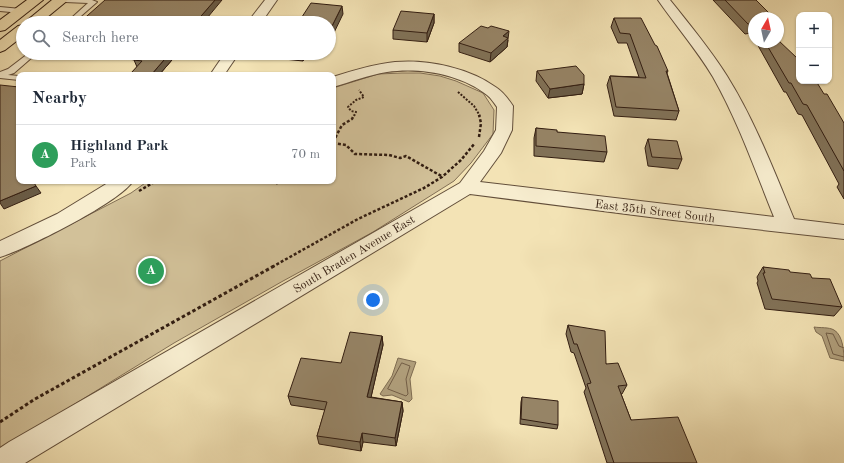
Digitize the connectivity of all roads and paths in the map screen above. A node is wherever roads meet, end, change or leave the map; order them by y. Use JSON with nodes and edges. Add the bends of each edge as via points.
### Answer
{"nodes":[{"id":1,"x":36,"y":0,"type":"edge"},
{"id":2,"x":61,"y":0,"type":"edge"},
{"id":3,"x":65,"y":0,"type":"edge"},
{"id":4,"x":271,"y":0,"type":"edge"},
{"id":5,"x":664,"y":0,"type":"edge"},
{"id":6,"x":0,"y":9,"type":"edge"},
{"id":7,"x":21,"y":11,"type":"junction"},
{"id":8,"x":40,"y":16,"type":"edge"},
{"id":9,"x":77,"y":16,"type":"edge"},
{"id":10,"x":259,"y":16,"type":"edge"},
{"id":11,"x":0,"y":27,"type":"edge"},
{"id":12,"x":16,"y":34,"type":"edge"},
{"id":13,"x":0,"y":47,"type":"edge"},
{"id":14,"x":24,"y":60,"type":"edge"},
{"id":15,"x":224,"y":64,"type":"edge"},
{"id":16,"x":0,"y":70,"type":"edge"},
{"id":17,"x":11,"y":71,"type":"junction"},
{"id":18,"x":232,"y":72,"type":"edge"},
{"id":19,"x":0,"y":76,"type":"edge"},
{"id":20,"x":16,"y":78,"type":"edge"},
{"id":21,"x":339,"y":80,"type":"edge"},
{"id":22,"x":457,"y":91,"type":"dead end"},
{"id":23,"x":336,"y":137,"type":"edge"},
{"id":24,"x":336,"y":143,"type":"edge"},
{"id":25,"x":442,"y":177,"type":"junction"},
{"id":26,"x":120,"y":184,"type":"edge"},
{"id":27,"x":467,"y":187,"type":"junction"},
{"id":28,"x":786,"y":225,"type":"junction"},
{"id":29,"x":844,"y":232,"type":"edge"},
{"id":30,"x":0,"y":250,"type":"edge"},
{"id":31,"x":0,"y":422,"type":"edge"},
{"id":32,"x":4,"y":463,"type":"edge"}],
"edges":[{"from":1,"to":7,"type":"main road"},
{"from":2,"to":8,"type":"main road"},
{"from":3,"to":9,"type":"lane","via":[[94,2]]},
{"from":4,"to":10,"type":"street"},
{"from":5,"to":28,"type":"street","via":[[708,58],[727,92],[747,132]]},
{"from":6,"to":7,"type":"lane"},
{"from":7,"to":11,"type":"main road"},
{"from":12,"to":13,"type":"main road"},
{"from":14,"to":17,"type":"lane"},
{"from":15,"to":18,"type":"street"},
{"from":16,"to":17,"type":"lane"},
{"from":17,"to":19,"type":"lane"},
{"from":19,"to":20,"type":"lane"},
{"from":21,"to":23,"type":"path","via":[[358,88],[364,97],[348,107],[356,112],[352,119],[342,125]]},
{"from":21,"to":27,"type":"street","name":"South Braden Avenue East","via":[[356,73],[405,66],[461,75],[493,92],[505,106],[504,130],[492,153]]},
{"from":22,"to":25,"type":"path","via":[[469,99],[478,111],[482,128],[477,140],[461,160]]},
{"from":24,"to":25,"type":"path","via":[[346,145],[355,154],[400,158],[406,156]]},
{"from":25,"to":27,"type":"path"},
{"from":25,"to":31,"type":"path","via":[[358,219],[35,399]]},
{"from":26,"to":30,"type":"street","via":[[66,217]]},
{"from":27,"to":28,"type":"street","name":"East 35th Street South"},
{"from":27,"to":32,"type":"street","name":"South Braden Avenue East","via":[[19,451]]},
{"from":28,"to":29,"type":"street","name":"East 35th Street South"}]}
